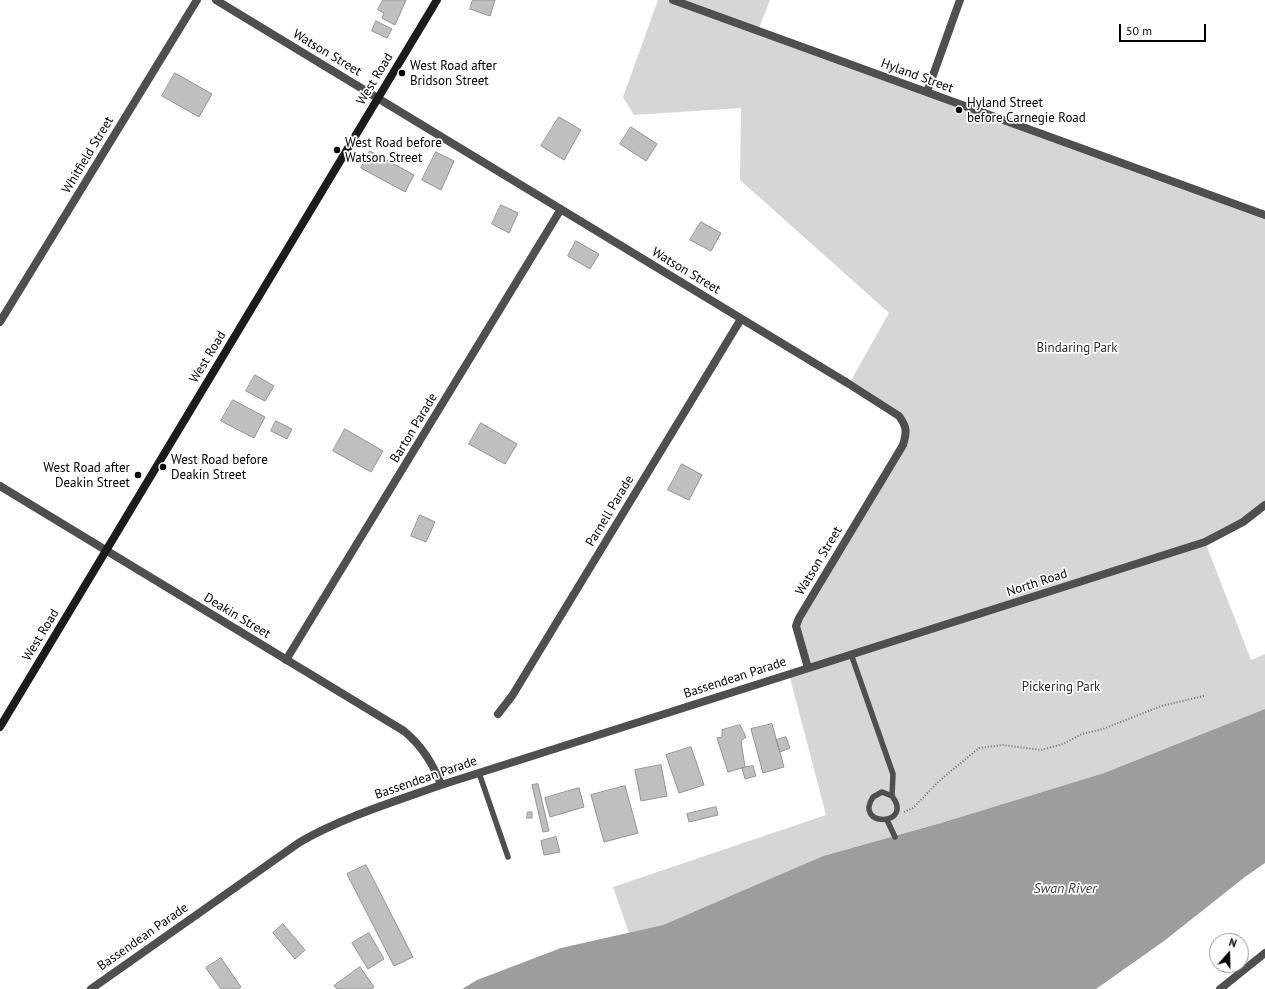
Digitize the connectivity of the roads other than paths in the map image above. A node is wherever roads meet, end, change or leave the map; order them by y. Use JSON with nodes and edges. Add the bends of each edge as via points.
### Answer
{"nodes":[{"id":1,"x":197,"y":0,"type":"edge"},
{"id":2,"x":216,"y":0,"type":"edge"},
{"id":3,"x":437,"y":0,"type":"edge"},
{"id":4,"x":673,"y":0,"type":"edge"},
{"id":5,"x":960,"y":0,"type":"edge"},
{"id":6,"x":927,"y":92,"type":"junction"},
{"id":7,"x":378,"y":98,"type":"junction"},
{"id":8,"x":561,"y":209,"type":"junction"},
{"id":9,"x":1265,"y":215,"type":"edge"},
{"id":10,"x":741,"y":319,"type":"junction"},
{"id":11,"x":0,"y":322,"type":"edge"},
{"id":12,"x":0,"y":486,"type":"edge"},
{"id":13,"x":1265,"y":505,"type":"edge"},
{"id":14,"x":106,"y":550,"type":"junction"},
{"id":15,"x":851,"y":654,"type":"junction"},
{"id":16,"x":286,"y":660,"type":"junction"},
{"id":17,"x":808,"y":668,"type":"junction"},
{"id":18,"x":498,"y":714,"type":"dead end"},
{"id":19,"x":0,"y":726,"type":"edge"},
{"id":20,"x":479,"y":773,"type":"junction"},
{"id":21,"x":441,"y":785,"type":"junction"},
{"id":22,"x":892,"y":796,"type":"junction"},
{"id":23,"x":890,"y":818,"type":"junction"},
{"id":24,"x":895,"y":837,"type":"dead end"},
{"id":25,"x":508,"y":857,"type":"dead end"},
{"id":26,"x":1265,"y":953,"type":"edge"},
{"id":27,"x":91,"y":989,"type":"edge"},
{"id":28,"x":1220,"y":989,"type":"edge"}],
"edges":[{"from":1,"to":11,"type":"street","name":"Whitfield Street"},
{"from":2,"to":7,"type":"street","name":"Watson Street"},
{"from":3,"to":7,"type":"street","name":"West Road"},
{"from":4,"to":6,"type":"street","name":"Hyland Street"},
{"from":5,"to":6,"type":"street"},
{"from":6,"to":9,"type":"street","name":"Hyland Street"},
{"from":7,"to":8,"type":"street","name":"Watson Street"},
{"from":7,"to":14,"type":"street","name":"West Road"},
{"from":8,"to":10,"type":"street","name":"Watson Street"},
{"from":8,"to":16,"type":"street","name":"Barton Parade"},
{"from":10,"to":17,"type":"street","name":"Watson Street","via":[[889,409],[899,416],[906,434],[904,445],[798,618],[796,626]]},
{"from":10,"to":18,"type":"street","name":"Parnell Parade","via":[[512,696]]},
{"from":12,"to":14,"type":"street","name":"Deakin Street"},
{"from":13,"to":15,"type":"street","name":"North Road","via":[[1243,522],[1205,542]]},
{"from":14,"to":16,"type":"street","name":"Deakin Street"},
{"from":14,"to":19,"type":"street","name":"West Road"},
{"from":15,"to":17,"type":"street","name":"North Road"},
{"from":15,"to":22,"type":"lane","via":[[893,774]]},
{"from":16,"to":21,"type":"street","name":"Deakin Street","via":[[404,731],[415,740],[427,756]]},
{"from":17,"to":20,"type":"street","name":"Bassendean Parade"},
{"from":20,"to":21,"type":"street","name":"Bassendean Parade"},
{"from":20,"to":25,"type":"lane"},
{"from":21,"to":27,"type":"street","name":"Bassendean Parade","via":[[320,830]]},
{"from":22,"to":23,"type":"lane","via":[[897,806],[896,812]]},
{"from":22,"to":23,"type":"lane","via":[[882,792],[870,801],[873,816],[882,820]]},
{"from":23,"to":24,"type":"lane"},
{"from":26,"to":28,"type":"street"}]}
